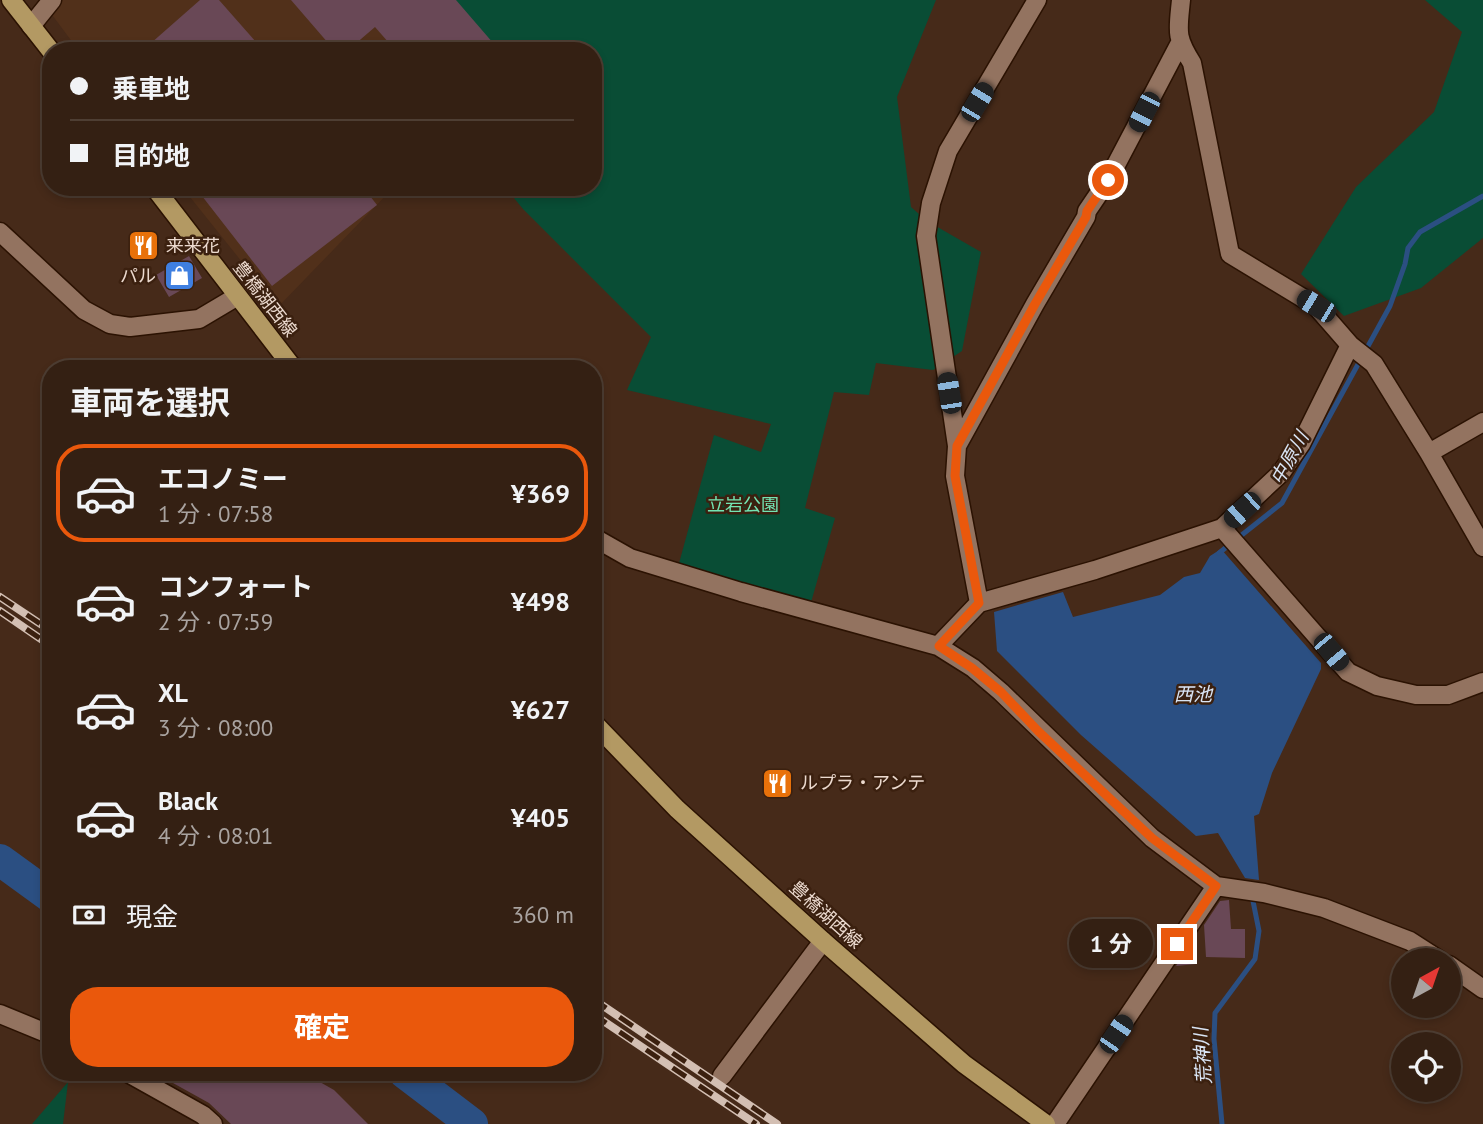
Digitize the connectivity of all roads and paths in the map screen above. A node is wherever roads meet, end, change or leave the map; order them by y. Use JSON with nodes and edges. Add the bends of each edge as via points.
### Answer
{"nodes":[{"id":1,"x":11,"y":0,"type":"edge"},
{"id":2,"x":52,"y":0,"type":"edge"},
{"id":3,"x":1037,"y":0,"type":"edge"},
{"id":4,"x":1181,"y":0,"type":"edge"},
{"id":5,"x":32,"y":26,"type":"junction"},
{"id":6,"x":44,"y":42,"type":"edge"},
{"id":7,"x":1180,"y":43,"type":"junction"},
{"id":8,"x":161,"y":196,"type":"edge"},
{"id":9,"x":0,"y":232,"type":"edge"},
{"id":10,"x":236,"y":297,"type":"junction"},
{"id":11,"x":1353,"y":347,"type":"junction"},
{"id":12,"x":290,"y":360,"type":"edge"},
{"id":13,"x":1483,"y":422,"type":"edge"},
{"id":14,"x":957,"y":446,"type":"junction"},
{"id":15,"x":1429,"y":453,"type":"junction"},
{"id":16,"x":1224,"y":530,"type":"junction"},
{"id":17,"x":602,"y":542,"type":"edge"},
{"id":18,"x":1483,"y":547,"type":"edge"},
{"id":19,"x":979,"y":603,"type":"junction"},
{"id":20,"x":939,"y":646,"type":"junction"},
{"id":21,"x":1483,"y":682,"type":"edge"},
{"id":22,"x":602,"y":731,"type":"edge"},
{"id":23,"x":1216,"y":886,"type":"junction"},
{"id":24,"x":822,"y":941,"type":"junction"},
{"id":25,"x":1420,"y":948,"type":"edge"},
{"id":26,"x":1461,"y":972,"type":"edge"},
{"id":27,"x":1483,"y":989,"type":"edge"},
{"id":28,"x":0,"y":1014,"type":"edge"},
{"id":29,"x":42,"y":1031,"type":"edge"},
{"id":30,"x":722,"y":1076,"type":"dead end"},
{"id":31,"x":142,"y":1081,"type":"edge"},
{"id":32,"x":213,"y":1124,"type":"edge"},
{"id":33,"x":1046,"y":1124,"type":"edge"},
{"id":34,"x":1055,"y":1124,"type":"edge"}],
"edges":[{"from":1,"to":5,"type":"main road"},
{"from":2,"to":5,"type":"street"},
{"from":3,"to":14,"type":"street","via":[[948,151],[931,203],[926,236]]},
{"from":4,"to":7,"type":"street"},
{"from":5,"to":6,"type":"main road"},
{"from":7,"to":11,"type":"street","via":[[1192,63],[1230,254],[1316,306]]},
{"from":7,"to":14,"type":"street"},
{"from":8,"to":10,"type":"main road","name":"豊橋湖西線"},
{"from":9,"to":10,"type":"street","via":[[84,310],[110,324],[130,327],[200,319]]},
{"from":10,"to":12,"type":"main road","name":"豊橋湖西線"},
{"from":11,"to":15,"type":"street","via":[[1373,363]]},
{"from":11,"to":16,"type":"street","via":[[1281,473]]},
{"from":13,"to":15,"type":"street"},
{"from":14,"to":19,"type":"street","via":[[955,476]]},
{"from":15,"to":18,"type":"street"},
{"from":16,"to":19,"type":"street"},
{"from":16,"to":21,"type":"street","via":[[1348,672],[1377,686],[1416,695],[1448,695]]},
{"from":17,"to":20,"type":"street","via":[[631,558],[741,592]]},
{"from":19,"to":20,"type":"street"},
{"from":20,"to":23,"type":"street","via":[[1001,692],[1152,838]]},
{"from":22,"to":24,"type":"main road","name":"豊橋湖西線","via":[[677,809]]},
{"from":23,"to":25,"type":"street","via":[[1324,908]]},
{"from":23,"to":34,"type":"street"},
{"from":24,"to":30,"type":"street"},
{"from":24,"to":33,"type":"main road","name":"豊橋湖西線","via":[[964,1064]]},
{"from":26,"to":27,"type":"street"},
{"from":28,"to":29,"type":"street"},
{"from":31,"to":32,"type":"street"}]}
